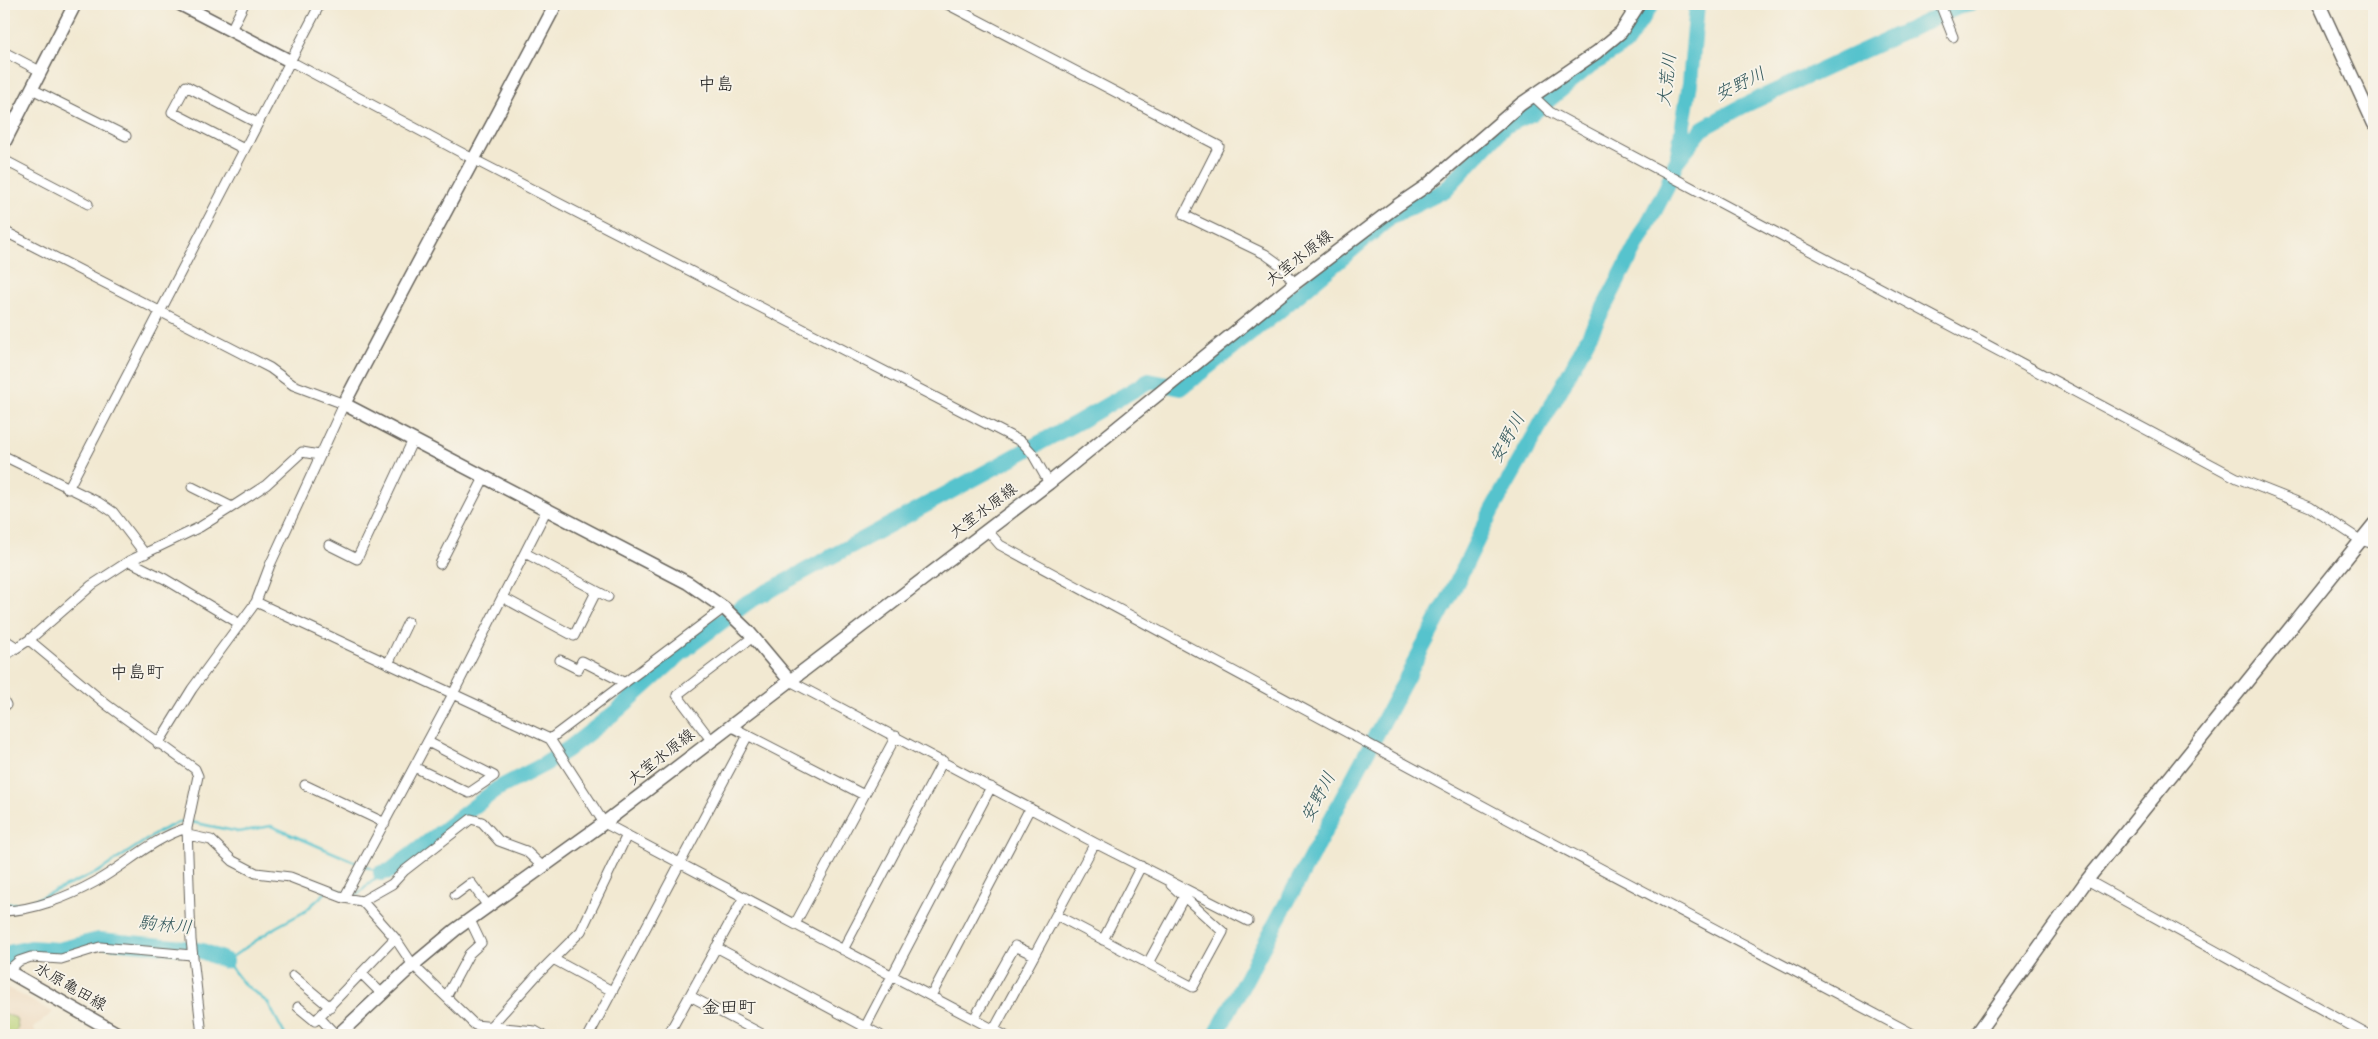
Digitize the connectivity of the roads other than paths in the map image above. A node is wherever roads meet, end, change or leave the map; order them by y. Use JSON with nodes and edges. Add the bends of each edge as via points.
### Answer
{"nodes":[{"id":1,"x":75,"y":4,"type":"edge"},
{"id":2,"x":180,"y":4,"type":"edge"},
{"id":3,"x":244,"y":4,"type":"edge"},
{"id":4,"x":320,"y":4,"type":"edge"},
{"id":5,"x":556,"y":4,"type":"edge"},
{"id":6,"x":947,"y":4,"type":"edge"},
{"id":7,"x":1639,"y":4,"type":"edge"},
{"id":8,"x":1940,"y":4,"type":"edge"},
{"id":9,"x":2319,"y":4,"type":"edge"},
{"id":10,"x":231,"y":30,"type":"junction"},
{"id":11,"x":1952,"y":33,"type":"dead end"},
{"id":12,"x":4,"y":52,"type":"edge"},
{"id":13,"x":290,"y":61,"type":"junction"},
{"id":14,"x":40,"y":71,"type":"junction"},
{"id":15,"x":32,"y":89,"type":"junction"},
{"id":16,"x":1535,"y":98,"type":"junction"},
{"id":17,"x":257,"y":123,"type":"junction"},
{"id":18,"x":2374,"y":124,"type":"edge"},
{"id":19,"x":126,"y":136,"type":"dead end"},
{"id":20,"x":4,"y":143,"type":"edge"},
{"id":21,"x":244,"y":149,"type":"junction"},
{"id":22,"x":4,"y":160,"type":"edge"},
{"id":23,"x":475,"y":160,"type":"junction"},
{"id":24,"x":88,"y":204,"type":"dead end"},
{"id":25,"x":4,"y":231,"type":"edge"},
{"id":26,"x":1294,"y":284,"type":"junction"},
{"id":27,"x":161,"y":311,"type":"junction"},
{"id":28,"x":344,"y":404,"type":"junction"},
{"id":29,"x":412,"y":442,"type":"junction"},
{"id":30,"x":319,"y":455,"type":"junction"},
{"id":31,"x":4,"y":456,"type":"edge"},
{"id":32,"x":484,"y":478,"type":"junction"},
{"id":33,"x":1049,"y":483,"type":"junction"},
{"id":34,"x":192,"y":487,"type":"dead end"},
{"id":35,"x":68,"y":489,"type":"junction"},
{"id":36,"x":232,"y":507,"type":"junction"},
{"id":37,"x":547,"y":509,"type":"junction"},
{"id":38,"x":2374,"y":524,"type":"edge"},
{"id":39,"x":987,"y":530,"type":"junction"},
{"id":40,"x":2360,"y":540,"type":"junction"},
{"id":41,"x":2374,"y":544,"type":"edge"},
{"id":42,"x":328,"y":545,"type":"dead end"},
{"id":43,"x":525,"y":553,"type":"junction"},
{"id":44,"x":145,"y":554,"type":"junction"},
{"id":45,"x":129,"y":561,"type":"junction"},
{"id":46,"x":440,"y":564,"type":"dead end"},
{"id":47,"x":596,"y":592,"type":"junction"},
{"id":48,"x":502,"y":597,"type":"junction"},
{"id":49,"x":608,"y":598,"type":"dead end"},
{"id":50,"x":256,"y":602,"type":"junction"},
{"id":51,"x":724,"y":608,"type":"junction"},
{"id":52,"x":408,"y":622,"type":"dead end"},
{"id":53,"x":240,"y":624,"type":"junction"},
{"id":54,"x":753,"y":637,"type":"junction"},
{"id":55,"x":4,"y":639,"type":"edge"},
{"id":56,"x":29,"y":640,"type":"junction"},
{"id":57,"x":16,"y":647,"type":"junction"},
{"id":58,"x":4,"y":656,"type":"edge"},
{"id":59,"x":560,"y":660,"type":"dead end"},
{"id":60,"x":388,"y":664,"type":"junction"},
{"id":61,"x":790,"y":681,"type":"junction"},
{"id":62,"x":625,"y":682,"type":"junction"},
{"id":63,"x":453,"y":694,"type":"junction"},
{"id":64,"x":730,"y":726,"type":"junction"},
{"id":65,"x":748,"y":735,"type":"junction"},
{"id":66,"x":896,"y":736,"type":"junction"},
{"id":67,"x":550,"y":739,"type":"junction"},
{"id":68,"x":711,"y":740,"type":"junction"},
{"id":69,"x":428,"y":742,"type":"junction"},
{"id":70,"x":158,"y":744,"type":"junction"},
{"id":71,"x":943,"y":761,"type":"junction"},
{"id":72,"x":414,"y":767,"type":"junction"},
{"id":73,"x":305,"y":785,"type":"dead end"},
{"id":74,"x":992,"y":787,"type":"junction"},
{"id":75,"x":864,"y":795,"type":"junction"},
{"id":76,"x":1030,"y":808,"type":"junction"},
{"id":77,"x":385,"y":823,"type":"junction"},
{"id":78,"x":604,"y":823,"type":"junction"},
{"id":79,"x":188,"y":832,"type":"junction"},
{"id":80,"x":627,"y":835,"type":"junction"},
{"id":81,"x":1095,"y":843,"type":"junction"},
{"id":82,"x":680,"y":863,"type":"junction"},
{"id":83,"x":1141,"y":866,"type":"junction"},
{"id":84,"x":543,"y":867,"type":"junction"},
{"id":85,"x":1162,"y":877,"type":"junction"},
{"id":86,"x":2087,"y":880,"type":"junction"},
{"id":87,"x":454,"y":895,"type":"dead end"},
{"id":88,"x":744,"y":897,"type":"junction"},
{"id":89,"x":1184,"y":897,"type":"junction"},
{"id":90,"x":344,"y":898,"type":"junction"},
{"id":91,"x":362,"y":901,"type":"junction"},
{"id":92,"x":488,"y":906,"type":"junction"},
{"id":93,"x":4,"y":911,"type":"edge"},
{"id":94,"x":1056,"y":915,"type":"junction"},
{"id":95,"x":470,"y":920,"type":"junction"},
{"id":96,"x":1248,"y":920,"type":"dead end"},
{"id":97,"x":795,"y":924,"type":"junction"},
{"id":98,"x":395,"y":938,"type":"junction"},
{"id":99,"x":1102,"y":940,"type":"junction"},
{"id":100,"x":716,"y":947,"type":"junction"},
{"id":101,"x":843,"y":950,"type":"junction"},
{"id":102,"x":192,"y":955,"type":"junction"},
{"id":103,"x":1034,"y":955,"type":"junction"},
{"id":104,"x":553,"y":959,"type":"junction"},
{"id":105,"x":1148,"y":963,"type":"junction"},
{"id":106,"x":413,"y":965,"type":"junction"},
{"id":107,"x":5,"y":972,"type":"edge"},
{"id":108,"x":362,"y":974,"type":"junction"},
{"id":109,"x":294,"y":976,"type":"dead end"},
{"id":110,"x":892,"y":976,"type":"junction"},
{"id":111,"x":612,"y":991,"type":"junction"},
{"id":112,"x":382,"y":994,"type":"junction"},
{"id":113,"x":690,"y":996,"type":"junction"},
{"id":114,"x":931,"y":996,"type":"junction"},
{"id":115,"x":446,"y":997,"type":"junction"},
{"id":116,"x":298,"y":1007,"type":"dead end"},
{"id":117,"x":330,"y":1007,"type":"junction"},
{"id":118,"x":319,"y":1017,"type":"junction"},
{"id":119,"x":974,"y":1019,"type":"junction"},
{"id":120,"x":490,"y":1027,"type":"junction"},
{"id":121,"x":863,"y":1031,"type":"edge"},
{"id":122,"x":992,"y":1032,"type":"edge"},
{"id":123,"x":120,"y":1035,"type":"edge"},
{"id":124,"x":202,"y":1035,"type":"edge"},
{"id":125,"x":337,"y":1035,"type":"edge"},
{"id":126,"x":542,"y":1035,"type":"edge"},
{"id":127,"x":589,"y":1035,"type":"edge"},
{"id":128,"x":668,"y":1035,"type":"edge"},
{"id":129,"x":764,"y":1035,"type":"edge"},
{"id":130,"x":880,"y":1035,"type":"edge"},
{"id":131,"x":1004,"y":1035,"type":"edge"},
{"id":132,"x":1914,"y":1035,"type":"edge"},
{"id":133,"x":1976,"y":1035,"type":"edge"},
{"id":134,"x":2368,"y":1035,"type":"edge"}],
"edges":[{"from":1,"to":14,"type":"street"},
{"from":2,"to":10,"type":"street"},
{"from":3,"to":10,"type":"street"},
{"from":4,"to":13,"type":"street"},
{"from":5,"to":23,"type":"street"},
{"from":6,"to":26,"type":"street","via":[[1219,146],[1184,215],[1265,254],[1283,267]]},
{"from":7,"to":16,"type":"street","name":"大室水原線","via":[[1621,32]]},
{"from":8,"to":11,"type":"street"},
{"from":9,"to":18,"type":"street"},
{"from":10,"to":13,"type":"street"},
{"from":12,"to":14,"type":"street"},
{"from":13,"to":17,"type":"street"},
{"from":13,"to":23,"type":"street"},
{"from":14,"to":15,"type":"street"},
{"from":15,"to":19,"type":"street"},
{"from":15,"to":20,"type":"street"},
{"from":16,"to":26,"type":"street","name":"大室水原線","via":[[1426,186]]},
{"from":16,"to":40,"type":"street","via":[[1545,109],[2237,478],[2310,507]]},
{"from":17,"to":21,"type":"street"},
{"from":17,"to":21,"type":"street","via":[[186,86],[172,112]]},
{"from":21,"to":27,"type":"street"},
{"from":22,"to":24,"type":"street"},
{"from":23,"to":28,"type":"street","via":[[417,262]]},
{"from":23,"to":33,"type":"street","via":[[1022,442]]},
{"from":25,"to":27,"type":"street"},
{"from":26,"to":33,"type":"street","name":"大室水原線"},
{"from":27,"to":28,"type":"street","via":[[270,368],[294,386]]},
{"from":27,"to":35,"type":"street"},
{"from":28,"to":29,"type":"street"},
{"from":28,"to":30,"type":"street"},
{"from":29,"to":32,"type":"street"},
{"from":29,"to":42,"type":"street","via":[[357,559]]},
{"from":30,"to":36,"type":"street","via":[[302,452],[266,485]]},
{"from":30,"to":50,"type":"street"},
{"from":31,"to":35,"type":"street"},
{"from":32,"to":37,"type":"street"},
{"from":32,"to":46,"type":"street"},
{"from":33,"to":39,"type":"street","name":"大室水原線"},
{"from":34,"to":36,"type":"street"},
{"from":35,"to":44,"type":"street","via":[[113,512]]},
{"from":36,"to":44,"type":"street"},
{"from":37,"to":43,"type":"street"},
{"from":37,"to":51,"type":"street","via":[[688,583]]},
{"from":38,"to":40,"type":"street"},
{"from":39,"to":61,"type":"street","name":"大室水原線"},
{"from":39,"to":132,"type":"street","via":[[1000,545]]},
{"from":40,"to":41,"type":"street"},
{"from":40,"to":86,"type":"street"},
{"from":43,"to":47,"type":"street"},
{"from":43,"to":48,"type":"street"},
{"from":44,"to":45,"type":"street"},
{"from":45,"to":53,"type":"street"},
{"from":45,"to":56,"type":"street","via":[[92,585]]},
{"from":47,"to":48,"type":"street","via":[[574,636]]},
{"from":47,"to":49,"type":"street"},
{"from":48,"to":63,"type":"street"},
{"from":50,"to":53,"type":"street"},
{"from":50,"to":60,"type":"street"},
{"from":51,"to":54,"type":"street"},
{"from":51,"to":62,"type":"street"},
{"from":52,"to":60,"type":"street"},
{"from":53,"to":70,"type":"street","via":[[192,689]]},
{"from":54,"to":61,"type":"street"},
{"from":54,"to":68,"type":"street","via":[[678,695]]},
{"from":55,"to":57,"type":"street"},
{"from":56,"to":57,"type":"street"},
{"from":56,"to":70,"type":"street"},
{"from":57,"to":58,"type":"street"},
{"from":59,"to":62,"type":"street","via":[[578,669],[582,661]]},
{"from":60,"to":63,"type":"street"},
{"from":61,"to":64,"type":"street","name":"大室水原線"},
{"from":61,"to":66,"type":"street"},
{"from":62,"to":67,"type":"street"},
{"from":63,"to":67,"type":"street"},
{"from":63,"to":69,"type":"street"},
{"from":64,"to":65,"type":"street"},
{"from":64,"to":68,"type":"street","name":"大室水原線"},
{"from":65,"to":75,"type":"street"},
{"from":65,"to":82,"type":"street"},
{"from":66,"to":71,"type":"street"},
{"from":66,"to":75,"type":"street"},
{"from":67,"to":78,"type":"street"},
{"from":68,"to":78,"type":"street","name":"大室水原線"},
{"from":69,"to":72,"type":"street"},
{"from":69,"to":72,"type":"street","via":[[494,776],[469,793]]},
{"from":70,"to":79,"type":"street","via":[[195,769],[198,776]]},
{"from":71,"to":74,"type":"street"},
{"from":71,"to":101,"type":"street"},
{"from":72,"to":77,"type":"street"},
{"from":73,"to":77,"type":"street"},
{"from":74,"to":76,"type":"street"},
{"from":74,"to":110,"type":"street"},
{"from":75,"to":97,"type":"street"},
{"from":76,"to":81,"type":"street"},
{"from":76,"to":114,"type":"street"},
{"from":77,"to":90,"type":"street"},
{"from":78,"to":80,"type":"street"},
{"from":78,"to":84,"type":"street","name":"大室水原線"},
{"from":79,"to":90,"type":"street","via":[[211,840],[233,861],[256,873],[290,878]]},
{"from":79,"to":93,"type":"street","via":[[167,834],[94,882],[23,910]]},
{"from":79,"to":102,"type":"street"},
{"from":80,"to":82,"type":"street"},
{"from":80,"to":104,"type":"street","via":[[581,931]]},
{"from":81,"to":83,"type":"street"},
{"from":81,"to":94,"type":"street"},
{"from":82,"to":88,"type":"street"},
{"from":82,"to":111,"type":"street"},
{"from":83,"to":85,"type":"street"},
{"from":83,"to":99,"type":"street"},
{"from":84,"to":91,"type":"street","via":[[526,851],[499,841],[482,822],[470,820],[392,884]]},
{"from":84,"to":92,"type":"street","name":"大室水原線"},
{"from":85,"to":89,"type":"street"},
{"from":85,"to":96,"type":"street"},
{"from":86,"to":133,"type":"street"},
{"from":86,"to":134,"type":"street"},
{"from":87,"to":92,"type":"street","via":[[470,883]]},
{"from":88,"to":97,"type":"street"},
{"from":88,"to":100,"type":"street"},
{"from":89,"to":105,"type":"street"},
{"from":89,"to":105,"type":"street","via":[[1223,932],[1193,987]]},
{"from":90,"to":91,"type":"street"},
{"from":91,"to":98,"type":"street"},
{"from":92,"to":95,"type":"street","name":"大室水原線"},
{"from":94,"to":99,"type":"street"},
{"from":94,"to":103,"type":"street"},
{"from":95,"to":106,"type":"street","name":"大室水原線"},
{"from":95,"to":115,"type":"street","via":[[481,943],[469,954]]},
{"from":97,"to":101,"type":"street"},
{"from":98,"to":106,"type":"street"},
{"from":98,"to":108,"type":"street"},
{"from":99,"to":105,"type":"street"},
{"from":100,"to":113,"type":"street"},
{"from":100,"to":121,"type":"street"},
{"from":101,"to":110,"type":"street"},
{"from":102,"to":107,"type":"street","via":[[100,948],[61,959],[31,957],[19,961]]},
{"from":102,"to":124,"type":"street"},
{"from":103,"to":119,"type":"street","via":[[1015,946]]},
{"from":103,"to":122,"type":"street"},
{"from":104,"to":111,"type":"street"},
{"from":104,"to":120,"type":"street"},
{"from":106,"to":112,"type":"street","name":"大室水原線"},
{"from":106,"to":115,"type":"street"},
{"from":107,"to":123,"type":"street","name":"水原亀田線"},
{"from":108,"to":112,"type":"street"},
{"from":108,"to":117,"type":"street"},
{"from":109,"to":117,"type":"street"},
{"from":110,"to":114,"type":"street"},
{"from":110,"to":121,"type":"street"},
{"from":111,"to":127,"type":"street"},
{"from":112,"to":125,"type":"street","name":"大室水原線"},
{"from":113,"to":128,"type":"street"},
{"from":113,"to":129,"type":"street"},
{"from":114,"to":119,"type":"street"},
{"from":115,"to":120,"type":"street","via":[[476,1025]]},
{"from":116,"to":118,"type":"street","via":[[315,1021]]},
{"from":117,"to":118,"type":"street"},
{"from":118,"to":125,"type":"street"},
{"from":119,"to":122,"type":"street"},
{"from":120,"to":126,"type":"street","via":[[535,1031]]},
{"from":121,"to":130,"type":"street"},
{"from":122,"to":131,"type":"street"}]}
